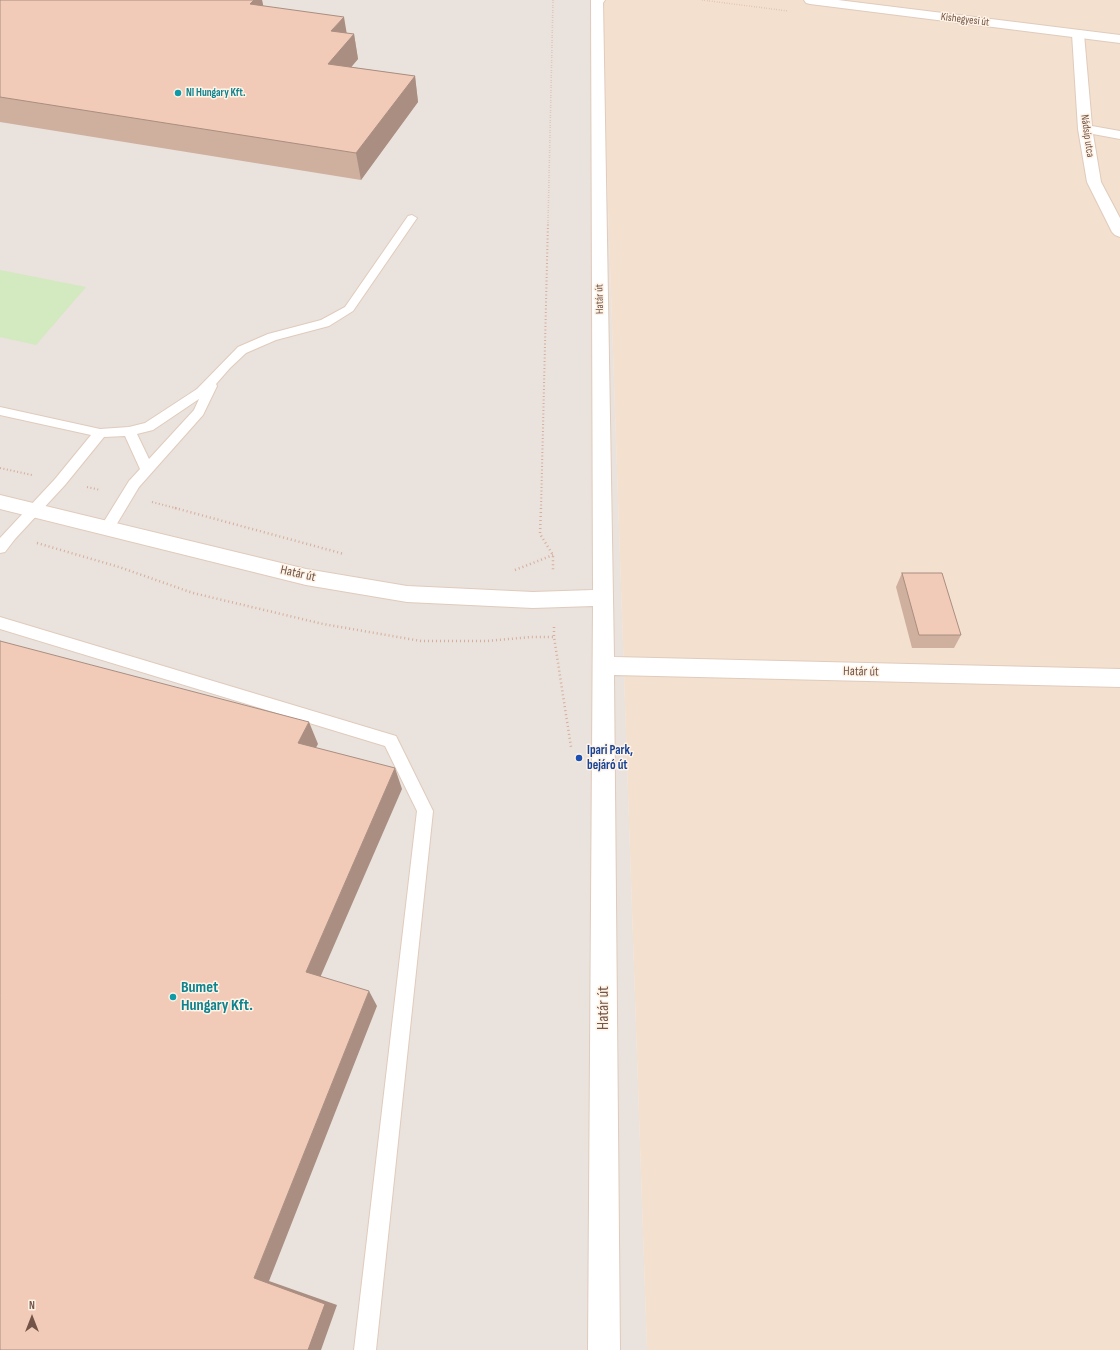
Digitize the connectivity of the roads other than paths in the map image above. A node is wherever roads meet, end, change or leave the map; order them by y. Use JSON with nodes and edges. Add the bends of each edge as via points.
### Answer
{"nodes":[{"id":1,"x":810,"y":0,"type":"edge"},
{"id":2,"x":598,"y":1,"type":"edge"},
{"id":3,"x":1078,"y":34,"type":"junction"},
{"id":4,"x":1120,"y":39,"type":"edge"},
{"id":5,"x":1085,"y":129,"type":"junction"},
{"id":6,"x":1120,"y":135,"type":"edge"},
{"id":7,"x":412,"y":218,"type":"dead end"},
{"id":8,"x":1120,"y":232,"type":"edge"},
{"id":9,"x":212,"y":382,"type":"junction"},
{"id":10,"x":0,"y":411,"type":"edge"},
{"id":11,"x":129,"y":431,"type":"junction"},
{"id":12,"x":100,"y":433,"type":"junction"},
{"id":13,"x":147,"y":469,"type":"junction"},
{"id":14,"x":0,"y":502,"type":"edge"},
{"id":15,"x":34,"y":510,"type":"junction"},
{"id":16,"x":107,"y":528,"type":"junction"},
{"id":17,"x":0,"y":548,"type":"edge"},
{"id":18,"x":602,"y":598,"type":"junction"},
{"id":19,"x":0,"y":623,"type":"edge"},
{"id":20,"x":603,"y":666,"type":"junction"},
{"id":21,"x":1120,"y":678,"type":"edge"},
{"id":22,"x":365,"y":1350,"type":"edge"},
{"id":23,"x":604,"y":1350,"type":"edge"}],
"edges":[{"from":1,"to":3,"type":"street","name":"Kishegyesi út"},
{"from":2,"to":18,"type":"street","name":"Határ út"},
{"from":3,"to":4,"type":"street","name":"Kishegyesi út"},
{"from":3,"to":5,"type":"street","name":"Nádsíp utca"},
{"from":5,"to":6,"type":"street"},
{"from":5,"to":8,"type":"street","name":"Nádsíp utca","via":[[1094,182]]},
{"from":7,"to":9,"type":"lane","via":[[349,309],[325,323],[272,337],[242,350]]},
{"from":9,"to":11,"type":"lane","via":[[149,427]]},
{"from":9,"to":13,"type":"lane","via":[[199,412]]},
{"from":10,"to":12,"type":"lane"},
{"from":11,"to":12,"type":"lane"},
{"from":11,"to":13,"type":"lane"},
{"from":12,"to":15,"type":"lane"},
{"from":13,"to":16,"type":"lane"},
{"from":14,"to":15,"type":"street","name":"Határ út"},
{"from":15,"to":16,"type":"street","name":"Határ út"},
{"from":15,"to":17,"type":"lane"},
{"from":16,"to":18,"type":"street","name":"Határ út","via":[[306,576],[407,594],[533,600]]},
{"from":18,"to":20,"type":"street","name":"Határ út"},
{"from":19,"to":22,"type":"lane","via":[[390,741],[425,811]]},
{"from":20,"to":21,"type":"street","name":"Határ út"},
{"from":20,"to":23,"type":"street","name":"Határ út"}]}
